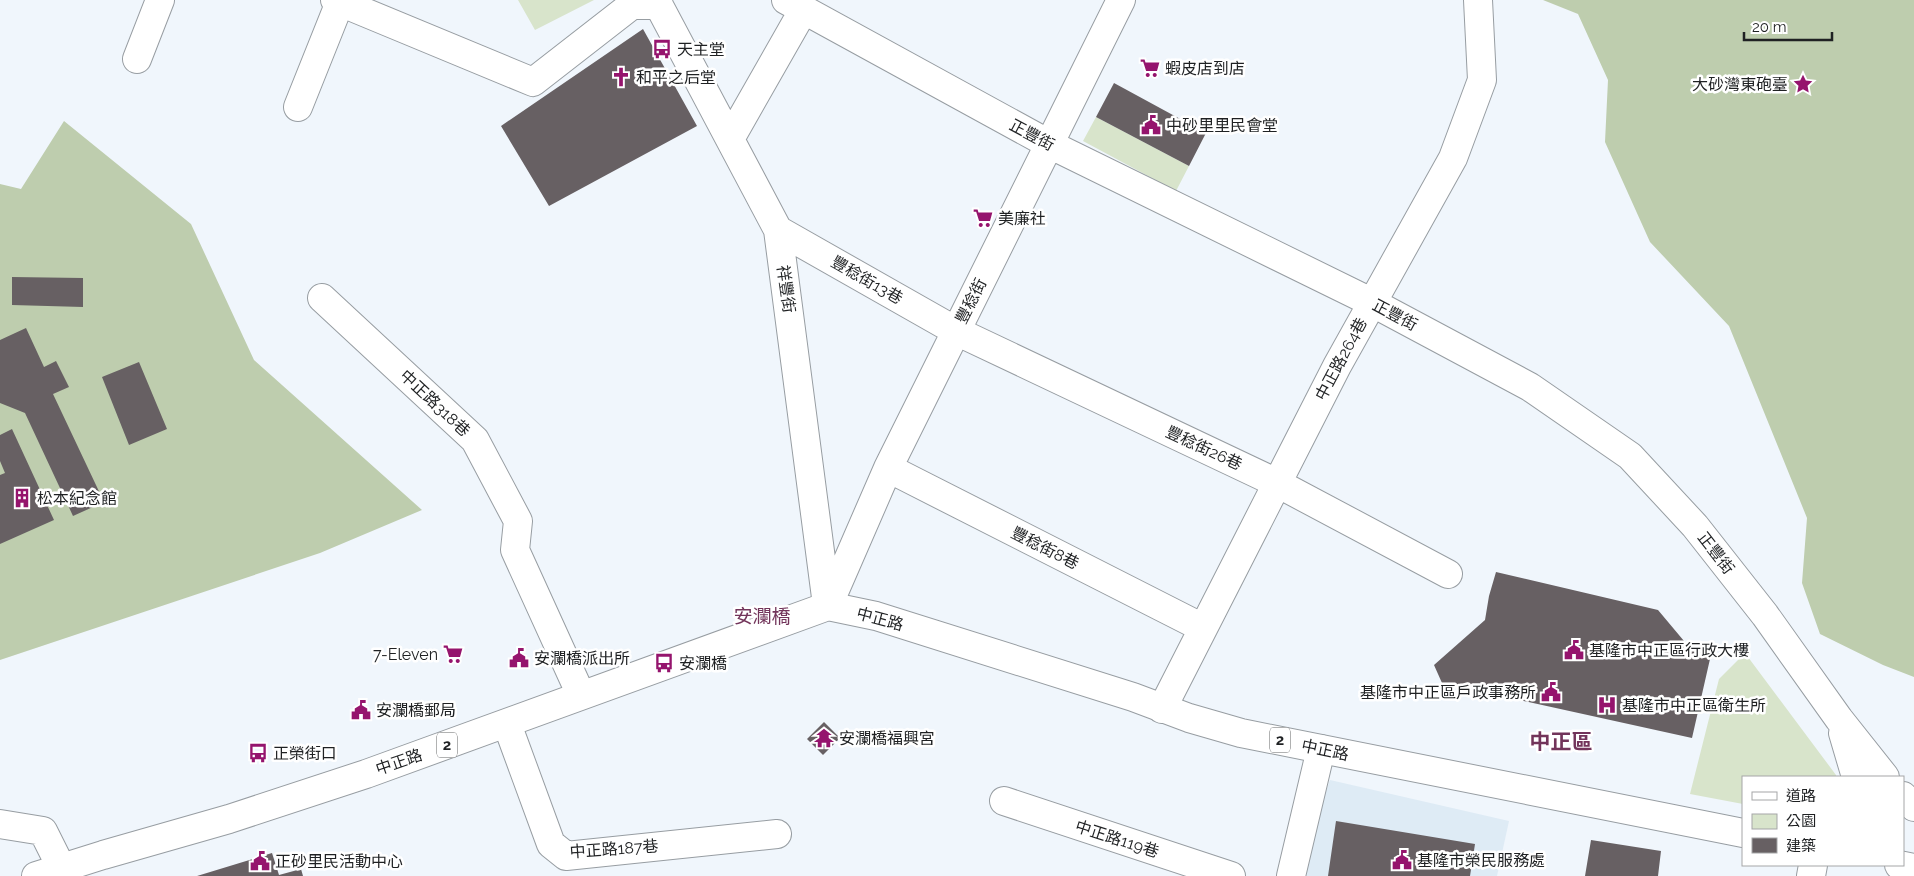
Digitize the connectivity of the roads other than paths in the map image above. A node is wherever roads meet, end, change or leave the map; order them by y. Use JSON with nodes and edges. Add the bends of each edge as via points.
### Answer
{"nodes":[{"id":1,"x":160,"y":0,"type":"edge"},
{"id":2,"x":1121,"y":0,"type":"edge"},
{"id":3,"x":1478,"y":0,"type":"edge"},
{"id":4,"x":337,"y":1,"type":"edge"},
{"id":5,"x":658,"y":2,"type":"edge"},
{"id":6,"x":795,"y":4,"type":"edge"},
{"id":7,"x":137,"y":59,"type":"dead end"},
{"id":8,"x":298,"y":107,"type":"dead end"},
{"id":9,"x":730,"y":139,"type":"junction"},
{"id":10,"x":1049,"y":144,"type":"junction"},
{"id":11,"x":778,"y":230,"type":"junction"},
{"id":12,"x":322,"y":298,"type":"dead end"},
{"id":13,"x":1371,"y":302,"type":"junction"},
{"id":14,"x":956,"y":331,"type":"junction"},
{"id":15,"x":888,"y":468,"type":"junction"},
{"id":16,"x":1277,"y":483,"type":"junction"},
{"id":17,"x":1448,"y":574,"type":"dead end"},
{"id":18,"x":828,"y":606,"type":"junction"},
{"id":19,"x":1203,"y":628,"type":"junction"},
{"id":20,"x":581,"y":695,"type":"junction"},
{"id":21,"x":1162,"y":709,"type":"junction"},
{"id":22,"x":1840,"y":719,"type":"junction"},
{"id":23,"x":507,"y":724,"type":"junction"},
{"id":24,"x":1321,"y":748,"type":"junction"},
{"id":25,"x":1856,"y":776,"type":"edge"},
{"id":26,"x":1884,"y":776,"type":"edge"},
{"id":27,"x":1904,"y":797,"type":"edge"},
{"id":28,"x":1004,"y":801,"type":"dead end"},
{"id":29,"x":1914,"y":807,"type":"edge"},
{"id":30,"x":0,"y":824,"type":"edge"},
{"id":31,"x":777,"y":834,"type":"dead end"},
{"id":32,"x":1742,"y":834,"type":"edge"},
{"id":33,"x":62,"y":869,"type":"junction"},
{"id":34,"x":36,"y":876,"type":"edge"},
{"id":35,"x":1231,"y":876,"type":"edge"},
{"id":36,"x":1290,"y":876,"type":"edge"}],
"edges":[{"from":1,"to":7,"type":"street"},
{"from":2,"to":10,"type":"street","name":"豐稔街"},
{"from":3,"to":13,"type":"street","name":"中正路264巷","via":[[1482,80],[1453,158]]},
{"from":4,"to":5,"type":"street","via":[[533,82],[632,5]]},
{"from":4,"to":8,"type":"street"},
{"from":5,"to":9,"type":"street","name":"祥豐街"},
{"from":6,"to":9,"type":"street"},
{"from":6,"to":10,"type":"street","name":"正豐街"},
{"from":9,"to":11,"type":"street","name":"祥豐街"},
{"from":10,"to":13,"type":"street","name":"正豐街"},
{"from":10,"to":14,"type":"street","name":"豐稔街"},
{"from":11,"to":14,"type":"street","name":"豐稔街13巷"},
{"from":11,"to":18,"type":"street","name":"祥豐街"},
{"from":12,"to":20,"type":"street","name":"中正路318巷","via":[[475,440],[518,521],[515,550]]},
{"from":13,"to":16,"type":"street","name":"中正路264巷"},
{"from":13,"to":22,"type":"street","name":"正豐街","via":[[1530,387],[1630,456],[1695,526],[1765,614]]},
{"from":14,"to":15,"type":"street","name":"豐稔街"},
{"from":14,"to":16,"type":"street","name":"豐稔街26巷"},
{"from":15,"to":18,"type":"street","name":"豐稔街"},
{"from":15,"to":19,"type":"street","name":"豐稔街8巷"},
{"from":16,"to":17,"type":"street","name":"豐稔街26巷"},
{"from":16,"to":19,"type":"street","name":"中正路264巷"},
{"from":18,"to":20,"type":"street","name":"中正路","number":"2"},
{"from":18,"to":21,"type":"street","name":"中正路","number":"2","via":[[876,616],[1133,696]]},
{"from":19,"to":21,"type":"street","name":"中正路264巷"},
{"from":20,"to":23,"type":"street","name":"中正路","number":"2"},
{"from":21,"to":24,"type":"street","name":"中正路","number":"2","via":[[1241,733]]},
{"from":22,"to":25,"type":"street"},
{"from":22,"to":26,"type":"street","name":"正豐街"},
{"from":23,"to":31,"type":"street","name":"中正路187巷","via":[[551,844],[566,856]]},
{"from":23,"to":33,"type":"street","name":"中正路","number":"2","via":[[229,819]]},
{"from":24,"to":32,"type":"street","name":"中正路","number":"2"},
{"from":24,"to":36,"type":"street"},
{"from":27,"to":29,"type":"street"},
{"from":28,"to":35,"type":"street","name":"中正路119巷"},
{"from":30,"to":33,"type":"street","via":[[43,831]]},
{"from":33,"to":34,"type":"street","name":"中正路","number":"2"}]}
